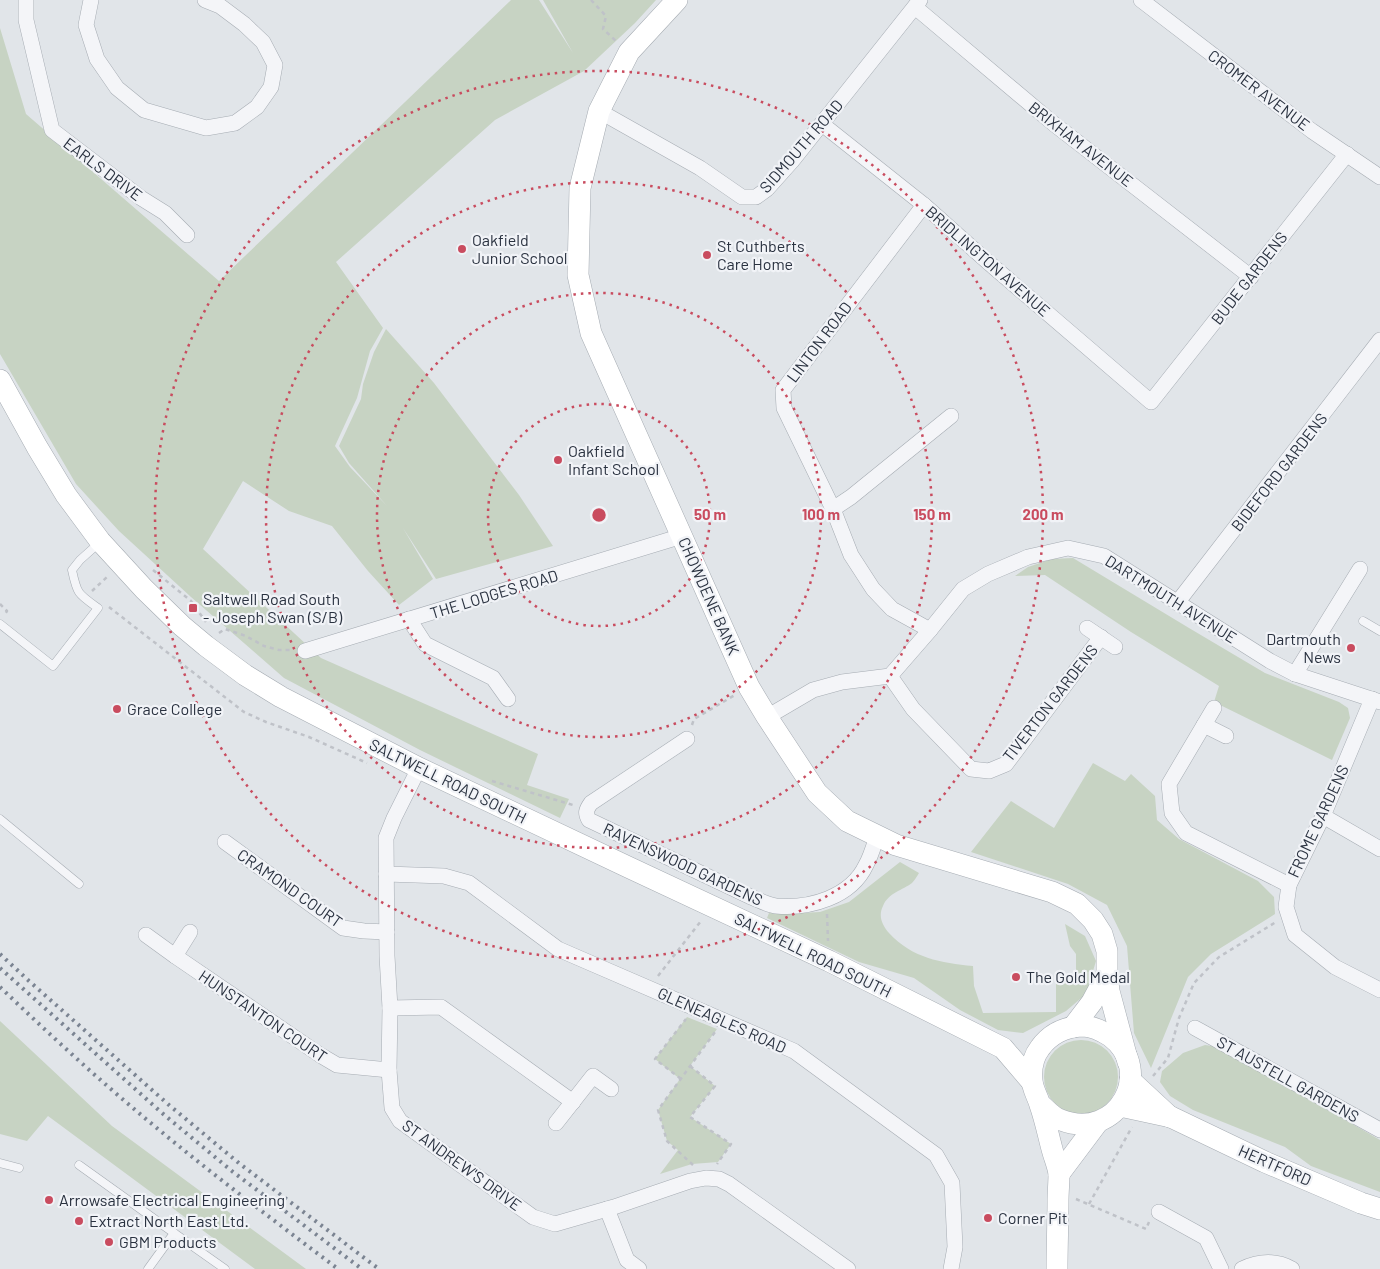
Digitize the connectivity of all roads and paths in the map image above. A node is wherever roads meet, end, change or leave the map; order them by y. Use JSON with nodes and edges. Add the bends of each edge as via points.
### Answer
{"nodes":[{"id":1,"x":26,"y":0,"type":"edge"},
{"id":2,"x":91,"y":0,"type":"edge"},
{"id":3,"x":205,"y":0,"type":"edge"},
{"id":4,"x":591,"y":0,"type":"edge"},
{"id":5,"x":677,"y":0,"type":"edge"},
{"id":6,"x":1143,"y":1,"type":"edge"},
{"id":7,"x":918,"y":3,"type":"edge"},
{"id":8,"x":629,"y":52,"type":"junction"},
{"id":9,"x":599,"y":111,"type":"junction"},
{"id":10,"x":822,"y":124,"type":"junction"},
{"id":11,"x":1347,"y":154,"type":"junction"},
{"id":12,"x":1380,"y":177,"type":"edge"},
{"id":13,"x":924,"y":205,"type":"junction"},
{"id":14,"x":187,"y":235,"type":"dead end"},
{"id":15,"x":1250,"y":277,"type":"junction"},
{"id":16,"x":1380,"y":340,"type":"edge"},
{"id":17,"x":0,"y":380,"type":"edge"},
{"id":18,"x":1151,"y":402,"type":"joint"},
{"id":19,"x":951,"y":416,"type":"dead end"},
{"id":20,"x":833,"y":509,"type":"junction"},
{"id":21,"x":682,"y":536,"type":"junction"},
{"id":22,"x":100,"y":541,"type":"junction"},
{"id":23,"x":149,"y":567,"type":"dead end"},
{"id":24,"x":1360,"y":569,"type":"dead end"},
{"id":25,"x":111,"y":573,"type":"dead end"},
{"id":26,"x":96,"y":597,"type":"dead end"},
{"id":27,"x":1177,"y":603,"type":"junction"},
{"id":28,"x":108,"y":606,"type":"dead end"},
{"id":29,"x":409,"y":619,"type":"junction"},
{"id":30,"x":1363,"y":621,"type":"dead end"},
{"id":31,"x":0,"y":624,"type":"edge"},
{"id":32,"x":1087,"y":628,"type":"dead end"},
{"id":33,"x":930,"y":630,"type":"junction"},
{"id":34,"x":1380,"y":631,"type":"edge"},
{"id":35,"x":1101,"y":637,"type":"junction"},
{"id":36,"x":211,"y":640,"type":"junction"},
{"id":37,"x":1115,"y":647,"type":"dead end"},
{"id":38,"x":305,"y":651,"type":"joint"},
{"id":39,"x":1295,"y":674,"type":"junction"},
{"id":40,"x":890,"y":676,"type":"junction"},
{"id":41,"x":749,"y":687,"type":"junction"},
{"id":42,"x":508,"y":699,"type":"dead end"},
{"id":43,"x":1376,"y":700,"type":"edge"},
{"id":44,"x":1214,"y":708,"type":"dead end"},
{"id":45,"x":767,"y":717,"type":"junction"},
{"id":46,"x":1204,"y":724,"type":"junction"},
{"id":47,"x":1226,"y":736,"type":"dead end"},
{"id":48,"x":686,"y":739,"type":"joint"},
{"id":49,"x":370,"y":764,"type":"dead end"},
{"id":50,"x":419,"y":768,"type":"junction"},
{"id":51,"x":491,"y":781,"type":"dead end"},
{"id":52,"x":586,"y":810,"type":"junction"},
{"id":53,"x":1323,"y":816,"type":"junction"},
{"id":54,"x":0,"y":819,"type":"edge"},
{"id":55,"x":877,"y":836,"type":"junction"},
{"id":56,"x":225,"y":842,"type":"dead end"},
{"id":57,"x":1380,"y":849,"type":"edge"},
{"id":58,"x":386,"y":874,"type":"junction"},
{"id":59,"x":79,"y":884,"type":"dead end"},
{"id":60,"x":1289,"y":885,"type":"junction"},
{"id":61,"x":826,"y":900,"type":"junction"},
{"id":62,"x":712,"y":906,"type":"junction"},
{"id":63,"x":1288,"y":914,"type":"junction"},
{"id":64,"x":190,"y":932,"type":"dead end"},
{"id":65,"x":387,"y":932,"type":"junction"},
{"id":66,"x":146,"y":935,"type":"dead end"},
{"id":67,"x":175,"y":956,"type":"junction"},
{"id":68,"x":829,"y":961,"type":"junction"},
{"id":69,"x":1107,"y":974,"type":"junction"},
{"id":70,"x":649,"y":988,"type":"junction"},
{"id":71,"x":1380,"y":990,"type":"edge"},
{"id":72,"x":390,"y":1008,"type":"junction"},
{"id":73,"x":694,"y":1008,"type":"junction"},
{"id":74,"x":723,"y":1020,"type":"junction"},
{"id":75,"x":1073,"y":1027,"type":"junction"},
{"id":76,"x":1195,"y":1028,"type":"dead end"},
{"id":77,"x":1003,"y":1048,"type":"junction"},
{"id":78,"x":1039,"y":1049,"type":"junction"},
{"id":79,"x":690,"y":1066,"type":"junction"},
{"id":80,"x":389,"y":1070,"type":"junction"},
{"id":81,"x":1129,"y":1071,"type":"junction"},
{"id":82,"x":1153,"y":1075,"type":"dead end"},
{"id":83,"x":680,"y":1079,"type":"junction"},
{"id":84,"x":1032,"y":1082,"type":"junction"},
{"id":85,"x":611,"y":1089,"type":"dead end"},
{"id":86,"x":573,"y":1102,"type":"junction"},
{"id":87,"x":1040,"y":1104,"type":"junction"},
{"id":88,"x":1120,"y":1106,"type":"junction"},
{"id":89,"x":1142,"y":1110,"type":"junction"},
{"id":90,"x":1171,"y":1117,"type":"junction"},
{"id":91,"x":1098,"y":1122,"type":"junction"},
{"id":92,"x":556,"y":1123,"type":"dead end"},
{"id":93,"x":1380,"y":1130,"type":"edge"},
{"id":94,"x":0,"y":1163,"type":"edge"},
{"id":95,"x":79,"y":1165,"type":"dead end"},
{"id":96,"x":19,"y":1168,"type":"dead end"},
{"id":97,"x":706,"y":1178,"type":"junction"},
{"id":98,"x":1058,"y":1182,"type":"junction"},
{"id":99,"x":1089,"y":1204,"type":"junction"},
{"id":100,"x":607,"y":1209,"type":"junction"},
{"id":101,"x":1380,"y":1209,"type":"edge"},
{"id":102,"x":1159,"y":1212,"type":"joint"},
{"id":103,"x":174,"y":1233,"type":"junction"},
{"id":104,"x":148,"y":1269,"type":"edge"},
{"id":105,"x":225,"y":1269,"type":"edge"},
{"id":106,"x":639,"y":1269,"type":"edge"},
{"id":107,"x":848,"y":1269,"type":"edge"},
{"id":108,"x":951,"y":1269,"type":"edge"},
{"id":109,"x":1057,"y":1269,"type":"edge"},
{"id":110,"x":1220,"y":1269,"type":"edge"},
{"id":111,"x":1242,"y":1269,"type":"edge"},
{"id":112,"x":1292,"y":1269,"type":"edge"}],
"edges":[{"from":1,"to":14,"type":"street","name":"EARLS DRIVE","via":[[26,20],[52,130],[164,213]]},
{"from":2,"to":3,"type":"street","via":[[86,25],[97,60],[118,88],[144,110],[206,128],[235,123],[257,107],[271,87],[275,64],[263,42],[244,24],[220,6]]},
{"from":4,"to":8,"type":"path","via":[[606,16],[603,29]]},
{"from":5,"to":8,"type":"street","name":"CHOWDENE BANK"},
{"from":6,"to":11,"type":"street","name":"CROMER AVENUE","via":[[1312,131]]},
{"from":7,"to":10,"type":"street","name":"SIDMOUTH ROAD"},
{"from":7,"to":15,"type":"street","name":"BRIXHAM AVENUE","via":[[1054,124]]},
{"from":8,"to":9,"type":"street","name":"CHOWDENE BANK"},
{"from":9,"to":10,"type":"street","name":"SIDMOUTH ROAD","via":[[700,168],[742,197],[756,197],[767,189]]},
{"from":9,"to":21,"type":"street","name":"CHOWDENE BANK","via":[[580,188],[578,275],[591,333]]},
{"from":10,"to":13,"type":"street","name":"BRIDLINGTON AVENUE"},
{"from":11,"to":12,"type":"street","name":"CROMER AVENUE"},
{"from":11,"to":15,"type":"street","name":"BUDE GARDENS"},
{"from":13,"to":18,"type":"street","name":"BRIDLINGTON AVENUE"},
{"from":13,"to":20,"type":"street","name":"LINTON ROAD","via":[[783,390],[784,408]]},
{"from":15,"to":18,"type":"street","name":"BUDE GARDENS"},
{"from":16,"to":27,"type":"street","name":"BIDEFORD GARDENS"},
{"from":17,"to":22,"type":"street","name":"SALTWELL ROAD SOUTH","via":[[66,495]]},
{"from":19,"to":20,"type":"street"},
{"from":20,"to":33,"type":"street","name":"LINTON ROAD","via":[[851,554],[873,589],[892,609]]},
{"from":21,"to":29,"type":"street","name":"THE LODGES ROAD"},
{"from":21,"to":41,"type":"street","name":"CHOWDENE BANK"},
{"from":22,"to":31,"type":"lane","via":[[72,570],[77,590],[98,608],[53,666]]},
{"from":22,"to":36,"type":"street","name":"SALTWELL ROAD SOUTH","via":[[182,626]]},
{"from":23,"to":36,"type":"path","via":[[191,601]]},
{"from":24,"to":39,"type":"street"},
{"from":25,"to":26,"type":"path","via":[[90,592]]},
{"from":27,"to":33,"type":"street","name":"DARTMOUTH AVENUE","via":[[1104,556],[1068,548],[1028,557],[988,574],[963,589]]},
{"from":27,"to":39,"type":"street","name":"DARTMOUTH AVENUE"},
{"from":28,"to":49,"type":"path","via":[[244,712]]},
{"from":29,"to":38,"type":"street","name":"THE LODGES ROAD"},
{"from":29,"to":42,"type":"street","via":[[425,644],[494,678]]},
{"from":30,"to":34,"type":"lane"},
{"from":32,"to":35,"type":"street","name":"TIVERTON GARDENS"},
{"from":33,"to":40,"type":"street","name":"DARTMOUTH AVENUE"},
{"from":35,"to":37,"type":"street","name":"TIVERTON GARDENS"},
{"from":35,"to":40,"type":"street","name":"TIVERTON GARDENS","via":[[1006,764],[989,771],[971,769],[913,709]]},
{"from":36,"to":38,"type":"path","via":[[225,629],[264,646]]},
{"from":36,"to":50,"type":"street","name":"SALTWELL ROAD SOUTH","via":[[245,675]]},
{"from":39,"to":43,"type":"street","name":"DARTMOUTH AVENUE"},
{"from":40,"to":45,"type":"street","via":[[842,682],[813,690]]},
{"from":41,"to":45,"type":"street","name":"CHOWDENE BANK"},
{"from":41,"to":48,"type":"path","via":[[694,719]]},
{"from":43,"to":53,"type":"street","name":"FROME GARDENS"},
{"from":44,"to":46,"type":"street"},
{"from":45,"to":55,"type":"street","name":"CHOWDENE BANK","via":[[817,793],[847,821]]},
{"from":46,"to":47,"type":"street"},
{"from":46,"to":60,"type":"street","via":[[1170,784],[1172,813],[1186,833]]},
{"from":48,"to":52,"type":"street","name":"RAVENSWOOD GARDENS","via":[[590,803]]},
{"from":50,"to":58,"type":"street","name":"ST ANDREW'S DRIVE","via":[[386,838]]},
{"from":50,"to":62,"type":"street","name":"SALTWELL ROAD SOUTH"},
{"from":51,"to":52,"type":"path"},
{"from":52,"to":61,"type":"street","name":"RAVENSWOOD GARDENS","via":[[589,820],[751,897],[775,906],[808,905]]},
{"from":53,"to":57,"type":"street"},
{"from":53,"to":60,"type":"street","name":"FROME GARDENS"},
{"from":54,"to":59,"type":"lane"},
{"from":55,"to":61,"type":"street","name":"RAVENSWOOD GARDENS","via":[[866,866],[855,880]]},
{"from":55,"to":69,"type":"street","name":"CHOWDENE BANK","via":[[896,845],[1052,892],[1077,904],[1102,934],[1107,951]]},
{"from":56,"to":65,"type":"street","name":"CRAMOND COURT","via":[[343,928]]},
{"from":58,"to":65,"type":"street","name":"ST ANDREW'S DRIVE"},
{"from":58,"to":70,"type":"street","name":"GLENEAGLES ROAD","via":[[444,876],[469,883],[558,949]]},
{"from":60,"to":63,"type":"street","name":"FROME GARDENS"},
{"from":61,"to":68,"type":"path"},
{"from":62,"to":68,"type":"street","name":"SALTWELL ROAD SOUTH"},
{"from":62,"to":70,"type":"path"},
{"from":63,"to":71,"type":"street","name":"FROME GARDENS","via":[[1295,935],[1335,968]]},
{"from":63,"to":82,"type":"path","via":[[1219,957],[1194,983],[1179,1018],[1168,1058]]},
{"from":64,"to":67,"type":"street"},
{"from":65,"to":72,"type":"street","name":"ST ANDREW'S DRIVE"},
{"from":66,"to":67,"type":"street","name":"HUNSTANTON COURT"},
{"from":67,"to":80,"type":"street","name":"HUNSTANTON COURT","via":[[337,1066]]},
{"from":68,"to":77,"type":"street","name":"SALTWELL ROAD SOUTH"},
{"from":69,"to":75,"type":"street","name":"CHOWDENE BANK"},
{"from":69,"to":81,"type":"street","name":"CHOWDENE BANK"},
{"from":70,"to":73,"type":"street","name":"GLENEAGLES ROAD"},
{"from":72,"to":80,"type":"street","name":"ST ANDREW'S DRIVE"},
{"from":72,"to":86,"type":"street","via":[[441,1007]]},
{"from":73,"to":74,"type":"street","name":"GLENEAGLES ROAD"},
{"from":73,"to":83,"type":"path","via":[[655,1058]]},
{"from":74,"to":79,"type":"path"},
{"from":74,"to":108,"type":"street","name":"GLENEAGLES ROAD","via":[[794,1051],[936,1156],[952,1183],[955,1247]]},
{"from":75,"to":78,"type":"street","via":[[1059,1031]]},
{"from":75,"to":81,"type":"street","via":[[1086,1026],[1102,1031],[1117,1042]]},
{"from":76,"to":93,"type":"street","name":"ST AUSTELL GARDENS"},
{"from":77,"to":78,"type":"street","name":"SALTWELL ROAD SOUTH"},
{"from":77,"to":84,"type":"street","name":"SALTWELL ROAD SOUTH"},
{"from":78,"to":84,"type":"street","via":[[1032,1064]]},
{"from":79,"to":83,"type":"path"},
{"from":79,"to":97,"type":"path","via":[[715,1086],[690,1117],[732,1144]]},
{"from":80,"to":100,"type":"street","name":"ST ANDREW'S DRIVE","via":[[392,1108],[400,1121],[533,1217],[555,1224]]},
{"from":81,"to":88,"type":"street","via":[[1127,1092]]},
{"from":81,"to":90,"type":"street","name":"HERTFORD"},
{"from":83,"to":97,"type":"path","via":[[658,1110],[667,1141]]},
{"from":84,"to":87,"type":"street"},
{"from":85,"to":86,"type":"street","via":[[593,1076]]},
{"from":86,"to":92,"type":"street"},
{"from":87,"to":91,"type":"street","via":[[1059,1120],[1083,1125]]},
{"from":87,"to":98,"type":"street"},
{"from":88,"to":89,"type":"street","name":"HERTFORD"},
{"from":88,"to":91,"type":"street"},
{"from":89,"to":90,"type":"street","name":"HERTFORD"},
{"from":89,"to":99,"type":"path"},
{"from":90,"to":101,"type":"street","name":"HERTFORD","via":[[1265,1162]]},
{"from":91,"to":98,"type":"street"},
{"from":94,"to":96,"type":"lane"},
{"from":95,"to":103,"type":"lane"},
{"from":97,"to":100,"type":"street","name":"ST ANDREW'S DRIVE"},
{"from":97,"to":107,"type":"street","name":"ST ANDREW'S DRIVE","via":[[729,1184]]},
{"from":98,"to":99,"type":"path"},
{"from":98,"to":109,"type":"street"},
{"from":99,"to":102,"type":"path","via":[[1146,1229],[1155,1209]]},
{"from":100,"to":106,"type":"street","via":[[627,1260]]},
{"from":102,"to":110,"type":"street","via":[[1206,1238]]},
{"from":103,"to":104,"type":"lane"},
{"from":103,"to":105,"type":"lane"},
{"from":111,"to":112,"type":"street","via":[[1267,1262]]}]}
